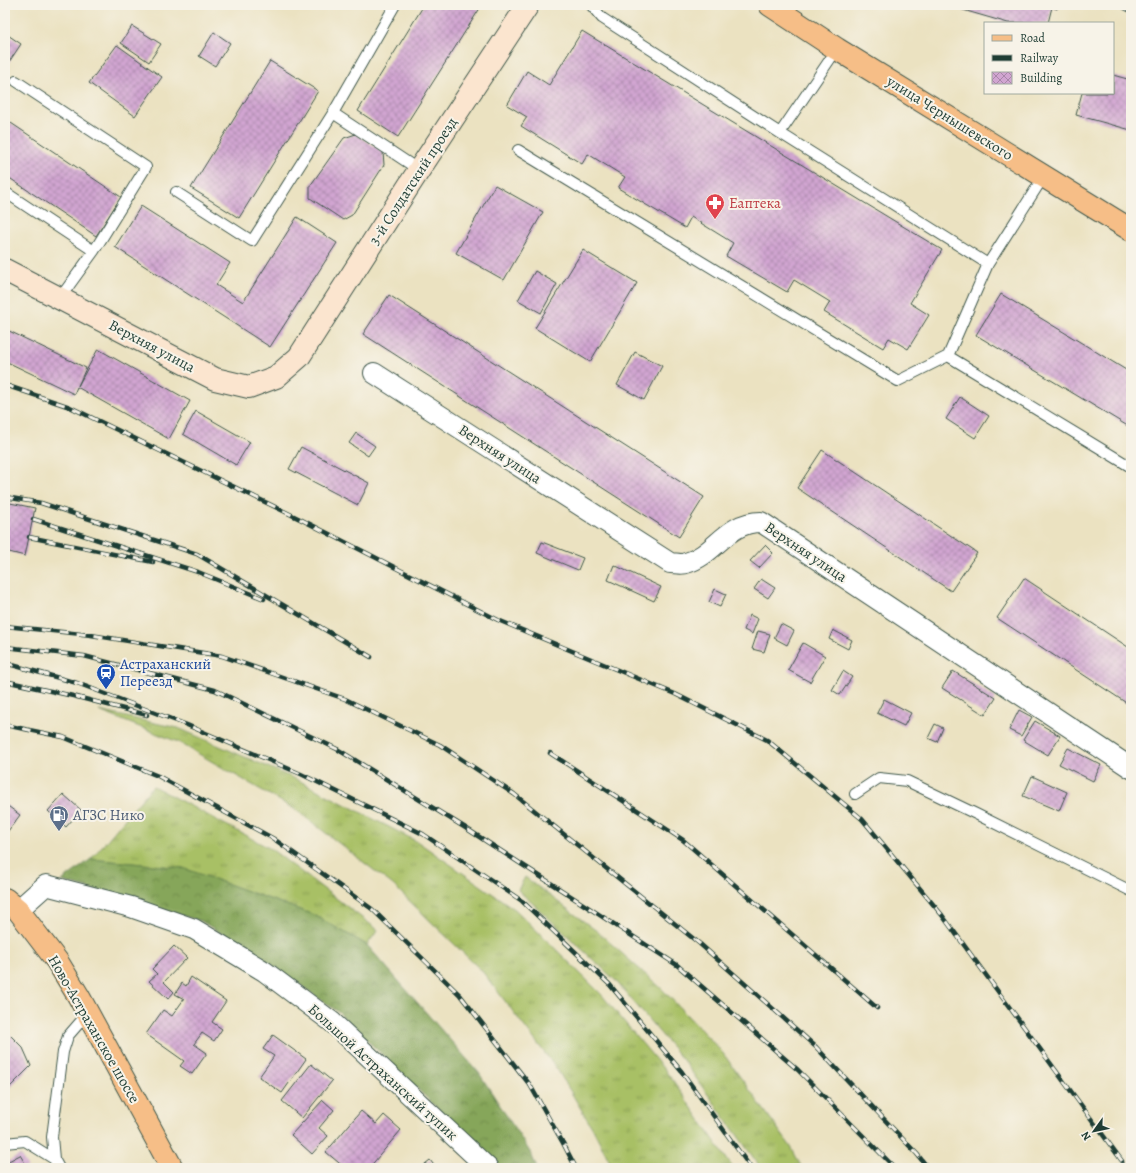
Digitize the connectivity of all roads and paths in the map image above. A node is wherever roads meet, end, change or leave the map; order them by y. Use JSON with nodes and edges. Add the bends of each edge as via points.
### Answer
{"nodes":[{"id":1,"x":395,"y":5,"type":"edge"},
{"id":2,"x":528,"y":5,"type":"edge"},
{"id":3,"x":591,"y":5,"type":"edge"},
{"id":4,"x":770,"y":5,"type":"edge"},
{"id":5,"x":1127,"y":5,"type":"edge"},
{"id":6,"x":1131,"y":8,"type":"edge"},
{"id":7,"x":838,"y":49,"type":"junction"},
{"id":8,"x":16,"y":81,"type":"dead end"},
{"id":9,"x":333,"y":113,"type":"junction"},
{"id":10,"x":780,"y":133,"type":"junction"},
{"id":11,"x":518,"y":150,"type":"dead end"},
{"id":12,"x":419,"y":170,"type":"junction"},
{"id":13,"x":1044,"y":176,"type":"junction"},
{"id":14,"x":5,"y":192,"type":"edge"},
{"id":15,"x":176,"y":192,"type":"dead end"},
{"id":16,"x":1131,"y":230,"type":"edge"},
{"id":17,"x":94,"y":251,"type":"junction"},
{"id":18,"x":988,"y":264,"type":"junction"},
{"id":19,"x":5,"y":270,"type":"edge"},
{"id":20,"x":60,"y":298,"type":"junction"},
{"id":21,"x":948,"y":356,"type":"junction"},
{"id":22,"x":299,"y":357,"type":"joint"},
{"id":23,"x":374,"y":373,"type":"dead end"},
{"id":24,"x":1131,"y":467,"type":"edge"},
{"id":25,"x":1131,"y":768,"type":"edge"},
{"id":26,"x":855,"y":794,"type":"dead end"},
{"id":27,"x":1131,"y":891,"type":"edge"},
{"id":28,"x":12,"y":904,"type":"edge"},
{"id":29,"x":88,"y":1013,"type":"junction"},
{"id":30,"x":5,"y":1143,"type":"edge"},
{"id":31,"x":57,"y":1164,"type":"edge"},
{"id":32,"x":172,"y":1168,"type":"edge"},
{"id":33,"x":488,"y":1168,"type":"edge"}],
"edges":[{"from":1,"to":9,"type":"lane"},
{"from":2,"to":12,"type":"main road","name":"3-й Солдатский проезд"},
{"from":3,"to":10,"type":"lane","via":[[602,18]]},
{"from":4,"to":7,"type":"main road","name":"улица Чернышевского"},
{"from":5,"to":6,"type":"lane"},
{"from":7,"to":10,"type":"lane"},
{"from":7,"to":13,"type":"main road","name":"улица Чернышевского"},
{"from":8,"to":17,"type":"lane","via":[[146,168]]},
{"from":9,"to":12,"type":"lane"},
{"from":9,"to":15,"type":"lane","via":[[252,241]]},
{"from":10,"to":18,"type":"lane"},
{"from":11,"to":21,"type":"lane","via":[[898,381]]},
{"from":12,"to":22,"type":"main road","name":"3-й Солдатский проезд"},
{"from":13,"to":16,"type":"main road","name":"улица Чернышевского"},
{"from":13,"to":18,"type":"lane"},
{"from":14,"to":17,"type":"lane"},
{"from":17,"to":20,"type":"lane"},
{"from":18,"to":21,"type":"lane"},
{"from":19,"to":20,"type":"main road","name":"Верхняя улица"},
{"from":20,"to":22,"type":"main road","name":"Верхняя улица","via":[[215,379],[249,387],[276,378]]},
{"from":21,"to":24,"type":"lane"},
{"from":23,"to":25,"type":"street","name":"Верхняя улица","via":[[670,563],[685,564],[700,556],[739,526],[761,522]]},
{"from":26,"to":27,"type":"lane","via":[[879,778],[907,781]]},
{"from":28,"to":29,"type":"main road","name":"Ново-Астраханское шоссе","via":[[56,961]]},
{"from":28,"to":33,"type":"street","name":"Большой Астраханский тупик","via":[[46,885],[131,907],[194,929],[264,971],[332,1022]]},
{"from":29,"to":31,"type":"lane","via":[[68,1036],[63,1052],[52,1137]]},
{"from":29,"to":32,"type":"main road","name":"Ново-Астраханское шоссе"},
{"from":30,"to":31,"type":"lane","via":[[25,1141]]}]}
